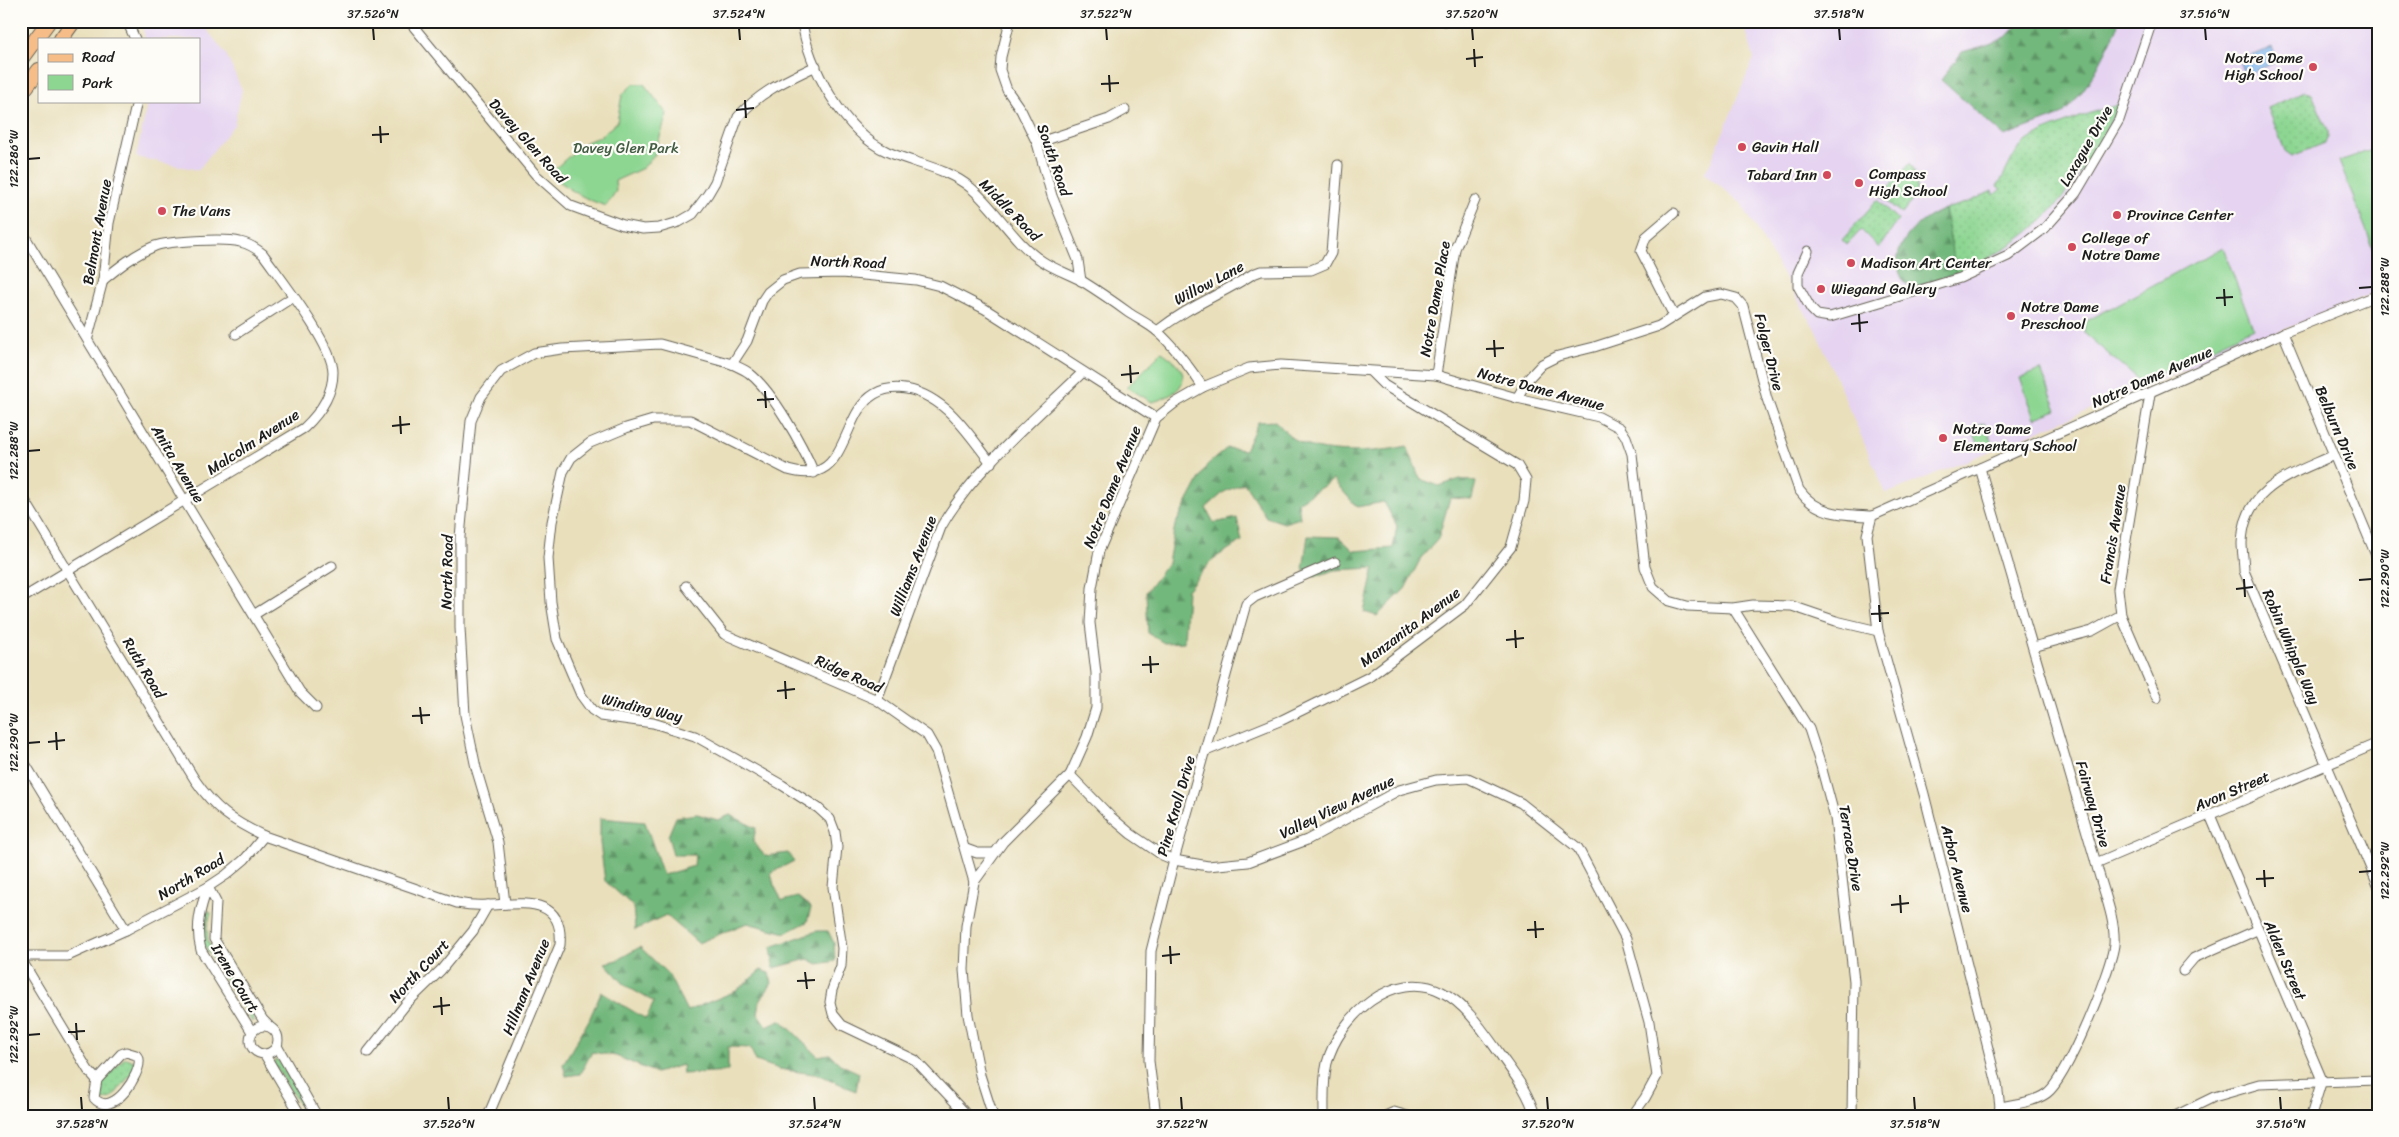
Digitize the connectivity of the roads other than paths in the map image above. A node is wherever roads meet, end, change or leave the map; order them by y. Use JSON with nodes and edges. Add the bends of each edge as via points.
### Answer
{"nodes":[{"id":1,"x":49,"y":21,"type":"edge"},
{"id":2,"x":74,"y":21,"type":"edge"},
{"id":3,"x":127,"y":21,"type":"edge"},
{"id":4,"x":409,"y":21,"type":"edge"},
{"id":5,"x":802,"y":21,"type":"edge"},
{"id":6,"x":1010,"y":21,"type":"edge"},
{"id":7,"x":2152,"y":21,"type":"edge"},
{"id":8,"x":62,"y":38,"type":"edge"},
{"id":9,"x":135,"y":38,"type":"edge"},
{"id":10,"x":21,"y":60,"type":"edge"},
{"id":11,"x":816,"y":66,"type":"junction"},
{"id":12,"x":38,"y":71,"type":"edge"},
{"id":13,"x":21,"y":94,"type":"edge"},
{"id":14,"x":137,"y":102,"type":"edge"},
{"id":15,"x":1125,"y":110,"type":"dead end"},
{"id":16,"x":1037,"y":143,"type":"junction"},
{"id":17,"x":1338,"y":165,"type":"dead end"},
{"id":18,"x":1475,"y":200,"type":"dead end"},
{"id":19,"x":1674,"y":213,"type":"dead end"},
{"id":20,"x":21,"y":230,"type":"edge"},
{"id":21,"x":1808,"y":251,"type":"dead end"},
{"id":22,"x":103,"y":280,"type":"junction"},
{"id":23,"x":1081,"y":281,"type":"junction"},
{"id":24,"x":2378,"y":295,"type":"edge"},
{"id":25,"x":293,"y":297,"type":"junction"},
{"id":26,"x":1674,"y":316,"type":"junction"},
{"id":27,"x":1157,"y":331,"type":"junction"},
{"id":28,"x":2283,"y":333,"type":"junction"},
{"id":29,"x":236,"y":334,"type":"dead end"},
{"id":30,"x":88,"y":337,"type":"junction"},
{"id":31,"x":732,"y":364,"type":"junction"},
{"id":32,"x":1083,"y":372,"type":"junction"},
{"id":33,"x":1371,"y":372,"type":"junction"},
{"id":34,"x":1436,"y":375,"type":"junction"},
{"id":35,"x":1203,"y":387,"type":"junction"},
{"id":36,"x":2150,"y":394,"type":"junction"},
{"id":37,"x":1517,"y":398,"type":"junction"},
{"id":38,"x":1156,"y":418,"type":"junction"},
{"id":39,"x":2334,"y":455,"type":"junction"},
{"id":40,"x":991,"y":463,"type":"junction"},
{"id":41,"x":1980,"y":468,"type":"junction"},
{"id":42,"x":814,"y":472,"type":"junction"},
{"id":43,"x":21,"y":494,"type":"edge"},
{"id":44,"x":184,"y":502,"type":"junction"},
{"id":45,"x":1872,"y":516,"type":"junction"},
{"id":46,"x":2378,"y":560,"type":"edge"},
{"id":47,"x":1335,"y":562,"type":"dead end"},
{"id":48,"x":332,"y":566,"type":"dead end"},
{"id":49,"x":69,"y":570,"type":"junction"},
{"id":50,"x":686,"y":586,"type":"dead end"},
{"id":51,"x":21,"y":599,"type":"edge"},
{"id":52,"x":1733,"y":608,"type":"junction"},
{"id":53,"x":255,"y":614,"type":"junction"},
{"id":54,"x":2121,"y":615,"type":"junction"},
{"id":55,"x":1878,"y":631,"type":"junction"},
{"id":56,"x":2033,"y":648,"type":"junction"},
{"id":57,"x":2157,"y":698,"type":"dead end"},
{"id":58,"x":877,"y":700,"type":"junction"},
{"id":59,"x":316,"y":708,"type":"dead end"},
{"id":60,"x":2378,"y":743,"type":"edge"},
{"id":61,"x":1206,"y":751,"type":"junction"},
{"id":62,"x":21,"y":756,"type":"edge"},
{"id":63,"x":2326,"y":765,"type":"junction"},
{"id":64,"x":24,"y":768,"type":"edge"},
{"id":65,"x":1070,"y":775,"type":"junction"},
{"id":66,"x":2210,"y":815,"type":"junction"},
{"id":67,"x":264,"y":836,"type":"junction"},
{"id":68,"x":966,"y":849,"type":"junction"},
{"id":69,"x":993,"y":854,"type":"junction"},
{"id":70,"x":1174,"y":860,"type":"junction"},
{"id":71,"x":2096,"y":863,"type":"junction"},
{"id":72,"x":974,"y":882,"type":"junction"},
{"id":73,"x":2378,"y":885,"type":"edge"},
{"id":74,"x":208,"y":887,"type":"junction"},
{"id":75,"x":505,"y":904,"type":"junction"},
{"id":76,"x":488,"y":905,"type":"junction"},
{"id":77,"x":126,"y":930,"type":"junction"},
{"id":78,"x":2257,"y":930,"type":"junction"},
{"id":79,"x":21,"y":958,"type":"edge"},
{"id":80,"x":2183,"y":972,"type":"dead end"},
{"id":81,"x":269,"y":1026,"type":"junction"},
{"id":82,"x":252,"y":1032,"type":"junction"},
{"id":83,"x":277,"y":1046,"type":"junction"},
{"id":84,"x":368,"y":1052,"type":"dead end"},
{"id":85,"x":265,"y":1055,"type":"junction"},
{"id":86,"x":97,"y":1080,"type":"junction"},
{"id":87,"x":2322,"y":1080,"type":"junction"},
{"id":88,"x":2378,"y":1080,"type":"edge"},
{"id":89,"x":1999,"y":1111,"type":"edge"},
{"id":90,"x":301,"y":1116,"type":"edge"},
{"id":91,"x":317,"y":1116,"type":"edge"},
{"id":92,"x":488,"y":1116,"type":"edge"},
{"id":93,"x":968,"y":1116,"type":"edge"},
{"id":94,"x":993,"y":1116,"type":"edge"},
{"id":95,"x":1156,"y":1116,"type":"edge"},
{"id":96,"x":1324,"y":1116,"type":"edge"},
{"id":97,"x":1385,"y":1116,"type":"edge"},
{"id":98,"x":1408,"y":1116,"type":"edge"},
{"id":99,"x":1535,"y":1116,"type":"edge"},
{"id":100,"x":1632,"y":1116,"type":"edge"},
{"id":101,"x":1852,"y":1116,"type":"edge"},
{"id":102,"x":2175,"y":1116,"type":"edge"},
{"id":103,"x":2311,"y":1116,"type":"edge"}],
"edges":[{"from":1,"to":10,"type":"main road"},
{"from":2,"to":8,"type":"main road"},
{"from":3,"to":9,"type":"street"},
{"from":4,"to":11,"type":"street","name":"Davey Glen Road","via":[[536,175],[562,200],[580,210],[642,229],[669,225],[693,214],[708,194],[735,124],[747,107],[772,88]]},
{"from":5,"to":11,"type":"street","name":"Middle Road"},
{"from":6,"to":16,"type":"street","name":"South Road","via":[[1000,70],[1007,90]]},
{"from":7,"to":21,"type":"street","name":"Laxague Drive","via":[[2119,120],[2076,193],[2045,228],[2009,255],[1960,278],[1830,317],[1817,316],[1798,286],[1798,273]]},
{"from":11,"to":23,"type":"street","name":"Middle Road","via":[[840,112],[868,140],[887,151],[946,172],[971,188],[1034,255]]},
{"from":12,"to":13,"type":"main road"},
{"from":14,"to":22,"type":"street","name":"Belmont Avenue","via":[[109,223]]},
{"from":15,"to":16,"type":"street","via":[[1109,119]]},
{"from":16,"to":23,"type":"street","name":"South Road","via":[[1052,196],[1078,260]]},
{"from":17,"to":27,"type":"street","name":"Willow Lane","via":[[1331,253],[1325,264],[1312,270],[1254,274],[1177,315]]},
{"from":18,"to":34,"type":"street","name":"Notre Dame Place","via":[[1455,249]]},
{"from":19,"to":26,"type":"street","via":[[1646,236],[1640,251]]},
{"from":20,"to":30,"type":"street","name":"Anita Avenue"},
{"from":22,"to":25,"type":"street","name":"Malcolm Avenue","via":[[124,262],[156,246],[176,242],[238,241],[263,254]]},
{"from":22,"to":30,"type":"street","name":"Belmont Avenue"},
{"from":23,"to":27,"type":"street","name":"Middle Road"},
{"from":24,"to":28,"type":"street","name":"Notre Dame Avenue"},
{"from":25,"to":29,"type":"street"},
{"from":25,"to":44,"type":"street","name":"Malcolm Avenue","via":[[328,351],[333,371],[328,397],[319,414],[304,428]]},
{"from":26,"to":37,"type":"street","name":"Folger Drive","via":[[1660,326],[1558,356],[1542,364]]},
{"from":26,"to":45,"type":"street","name":"Folger Drive","via":[[1705,297],[1721,294],[1736,298],[1744,306],[1767,400],[1799,490],[1808,502],[1820,509],[1852,516]]},
{"from":27,"to":35,"type":"street","name":"Middle Road"},
{"from":28,"to":36,"type":"street","name":"Notre Dame Avenue"},
{"from":28,"to":39,"type":"street","name":"Belburn Drive"},
{"from":30,"to":44,"type":"street","name":"Anita Avenue"},
{"from":31,"to":32,"type":"street","name":"North Road","via":[[746,341],[762,300],[775,285],[800,274],[842,272],[916,280],[940,286],[984,309]]},
{"from":31,"to":42,"type":"street","via":[[750,374],[769,395],[800,442]]},
{"from":31,"to":75,"type":"street","name":"North Road","via":[[660,344],[534,353],[501,371],[478,405],[472,421],[460,537],[460,628],[465,715],[476,768],[498,842]]},
{"from":32,"to":38,"type":"street","name":"North Road"},
{"from":32,"to":40,"type":"street","name":"Williams Avenue"},
{"from":33,"to":34,"type":"street","name":"Notre Dame Avenue"},
{"from":33,"to":35,"type":"street","name":"Notre Dame Avenue","via":[[1261,365]]},
{"from":33,"to":61,"type":"street","name":"Manzanita Avenue","via":[[1384,385],[1516,465],[1526,480],[1524,501],[1511,547],[1465,606],[1369,677],[1282,720]]},
{"from":34,"to":37,"type":"street","name":"Notre Dame Avenue"},
{"from":35,"to":38,"type":"street","name":"Notre Dame Avenue"},
{"from":36,"to":41,"type":"street","name":"Notre Dame Avenue"},
{"from":36,"to":54,"type":"street","name":"Francis Avenue","via":[[2118,589]]},
{"from":37,"to":52,"type":"street","name":"Notre Dame Avenue","via":[[1599,417],[1620,428],[1632,454],[1645,567],[1653,587],[1669,601],[1686,606]]},
{"from":38,"to":65,"type":"street","name":"Notre Dame Avenue","via":[[1099,551],[1090,623],[1096,708]]},
{"from":39,"to":46,"type":"street","name":"Belburn Drive"},
{"from":39,"to":63,"type":"street","name":"Robin Whipple Way","via":[[2272,483],[2258,497],[2246,520],[2242,543],[2244,571]]},
{"from":40,"to":42,"type":"street","via":[[969,434],[935,402],[904,388],[884,388],[868,398],[833,458],[824,469]]},
{"from":40,"to":58,"type":"street","name":"Williams Avenue","via":[[954,504],[941,526]]},
{"from":41,"to":45,"type":"street","name":"Notre Dame Avenue"},
{"from":41,"to":56,"type":"street","name":"Fairway Drive"},
{"from":42,"to":93,"type":"street","name":"Winding Way","via":[[788,470],[690,420],[653,420],[590,443],[571,458],[563,472],[552,522],[548,558],[557,639],[581,695],[601,716],[652,723],[695,736],[782,785],[830,819],[837,847],[833,887],[842,948],[841,966],[830,1002],[833,1014],[842,1024],[915,1060]]},
{"from":43,"to":49,"type":"street","name":"Ruth Road"},
{"from":44,"to":49,"type":"street","name":"Malcolm Avenue"},
{"from":44,"to":53,"type":"street","name":"Anita Avenue"},
{"from":45,"to":55,"type":"street","via":[[1867,535]]},
{"from":47,"to":61,"type":"street","name":"Pine Knoll Drive","via":[[1246,604]]},
{"from":48,"to":53,"type":"street"},
{"from":49,"to":51,"type":"street","name":"Malcolm Avenue"},
{"from":49,"to":67,"type":"street","name":"Ruth Road","via":[[210,802],[227,817]]},
{"from":50,"to":58,"type":"street","name":"Ridge Road","via":[[724,634]]},
{"from":52,"to":55,"type":"street","name":"Notre Dame Avenue","via":[[1792,606]]},
{"from":52,"to":101,"type":"street","name":"Terrace Drive","via":[[1808,728],[1835,818],[1854,981]]},
{"from":53,"to":59,"type":"street","name":"Anita Avenue","via":[[300,692]]},
{"from":54,"to":56,"type":"street","via":[[2092,631]]},
{"from":54,"to":57,"type":"street","name":"Francis Avenue"},
{"from":55,"to":89,"type":"street","name":"Arbor Avenue","via":[[1924,794]]},
{"from":56,"to":71,"type":"street","name":"Fairway Drive"},
{"from":58,"to":68,"type":"street","name":"Ridge Road","via":[[928,735],[936,751]]},
{"from":60,"to":63,"type":"street","name":"Avon Street"},
{"from":61,"to":70,"type":"street","name":"Pine Knoll Drive"},
{"from":62,"to":64,"type":"street"},
{"from":63,"to":66,"type":"street","name":"Avon Street"},
{"from":63,"to":73,"type":"street","name":"Robin Whipple Way"},
{"from":64,"to":77,"type":"street"},
{"from":65,"to":69,"type":"street","name":"Notre Dame Avenue"},
{"from":65,"to":70,"type":"street","name":"Valley View Avenue","via":[[1131,834]]},
{"from":66,"to":71,"type":"street","name":"Avon Street"},
{"from":66,"to":78,"type":"street","name":"Alden Street"},
{"from":67,"to":74,"type":"street","name":"North Road","via":[[245,859]]},
{"from":67,"to":76,"type":"street","via":[[457,904]]},
{"from":68,"to":69,"type":"street"},
{"from":68,"to":72,"type":"street","name":"Ridge Road"},
{"from":69,"to":72,"type":"street","name":"Notre Dame Avenue"},
{"from":70,"to":95,"type":"street","name":"Pine Knoll Drive","via":[[1151,951],[1149,1061]]},
{"from":70,"to":100,"type":"street","name":"Valley View Avenue","via":[[1208,866],[1248,862],[1307,840],[1399,790],[1436,780],[1468,778],[1521,803],[1578,848],[1626,939],[1649,1022],[1657,1076]]},
{"from":71,"to":89,"type":"street","name":"Fairway Drive","via":[[2113,926],[2114,945],[2100,987],[2062,1076],[2048,1092]]},
{"from":72,"to":94,"type":"street","name":"Notre Dame Avenue","via":[[966,926],[964,970],[968,1015],[978,1066]]},
{"from":74,"to":77,"type":"street","name":"North Road"},
{"from":74,"to":81,"type":"street","name":"Irene Court","via":[[216,902],[214,939]]},
{"from":74,"to":82,"type":"street","name":"Irene Court","via":[[198,921],[200,950]]},
{"from":75,"to":76,"type":"street"},
{"from":75,"to":92,"type":"street","name":"Hillman Avenue","via":[[524,903],[551,911],[559,925],[560,945]]},
{"from":76,"to":84,"type":"street","name":"North Court","via":[[441,970],[406,1004]]},
{"from":77,"to":79,"type":"street","name":"North Road","via":[[68,956]]},
{"from":78,"to":80,"type":"street","via":[[2194,958]]},
{"from":78,"to":87,"type":"street","name":"Alden Street"},
{"from":79,"to":86,"type":"street"},
{"from":81,"to":82,"type":"street","via":[[260,1026]]},
{"from":81,"to":83,"type":"street","via":[[276,1032]]},
{"from":82,"to":85,"type":"street","via":[[252,1048]]},
{"from":83,"to":85,"type":"street"},
{"from":83,"to":91,"type":"street"},
{"from":85,"to":90,"type":"street"},
{"from":86,"to":86,"type":"street","via":[[94,1098],[99,1103],[110,1105],[138,1071],[139,1059],[130,1053],[121,1054]]},
{"from":87,"to":88,"type":"street"},
{"from":87,"to":102,"type":"street","via":[[2259,1084],[2214,1097]]},
{"from":87,"to":103,"type":"street"},
{"from":96,"to":99,"type":"street","via":[[1328,1062],[1349,1022],[1384,991],[1416,987],[1441,991],[1481,1028],[1520,1082]]},
{"from":97,"to":98,"type":"street","via":[[1394,1112]]}]}
